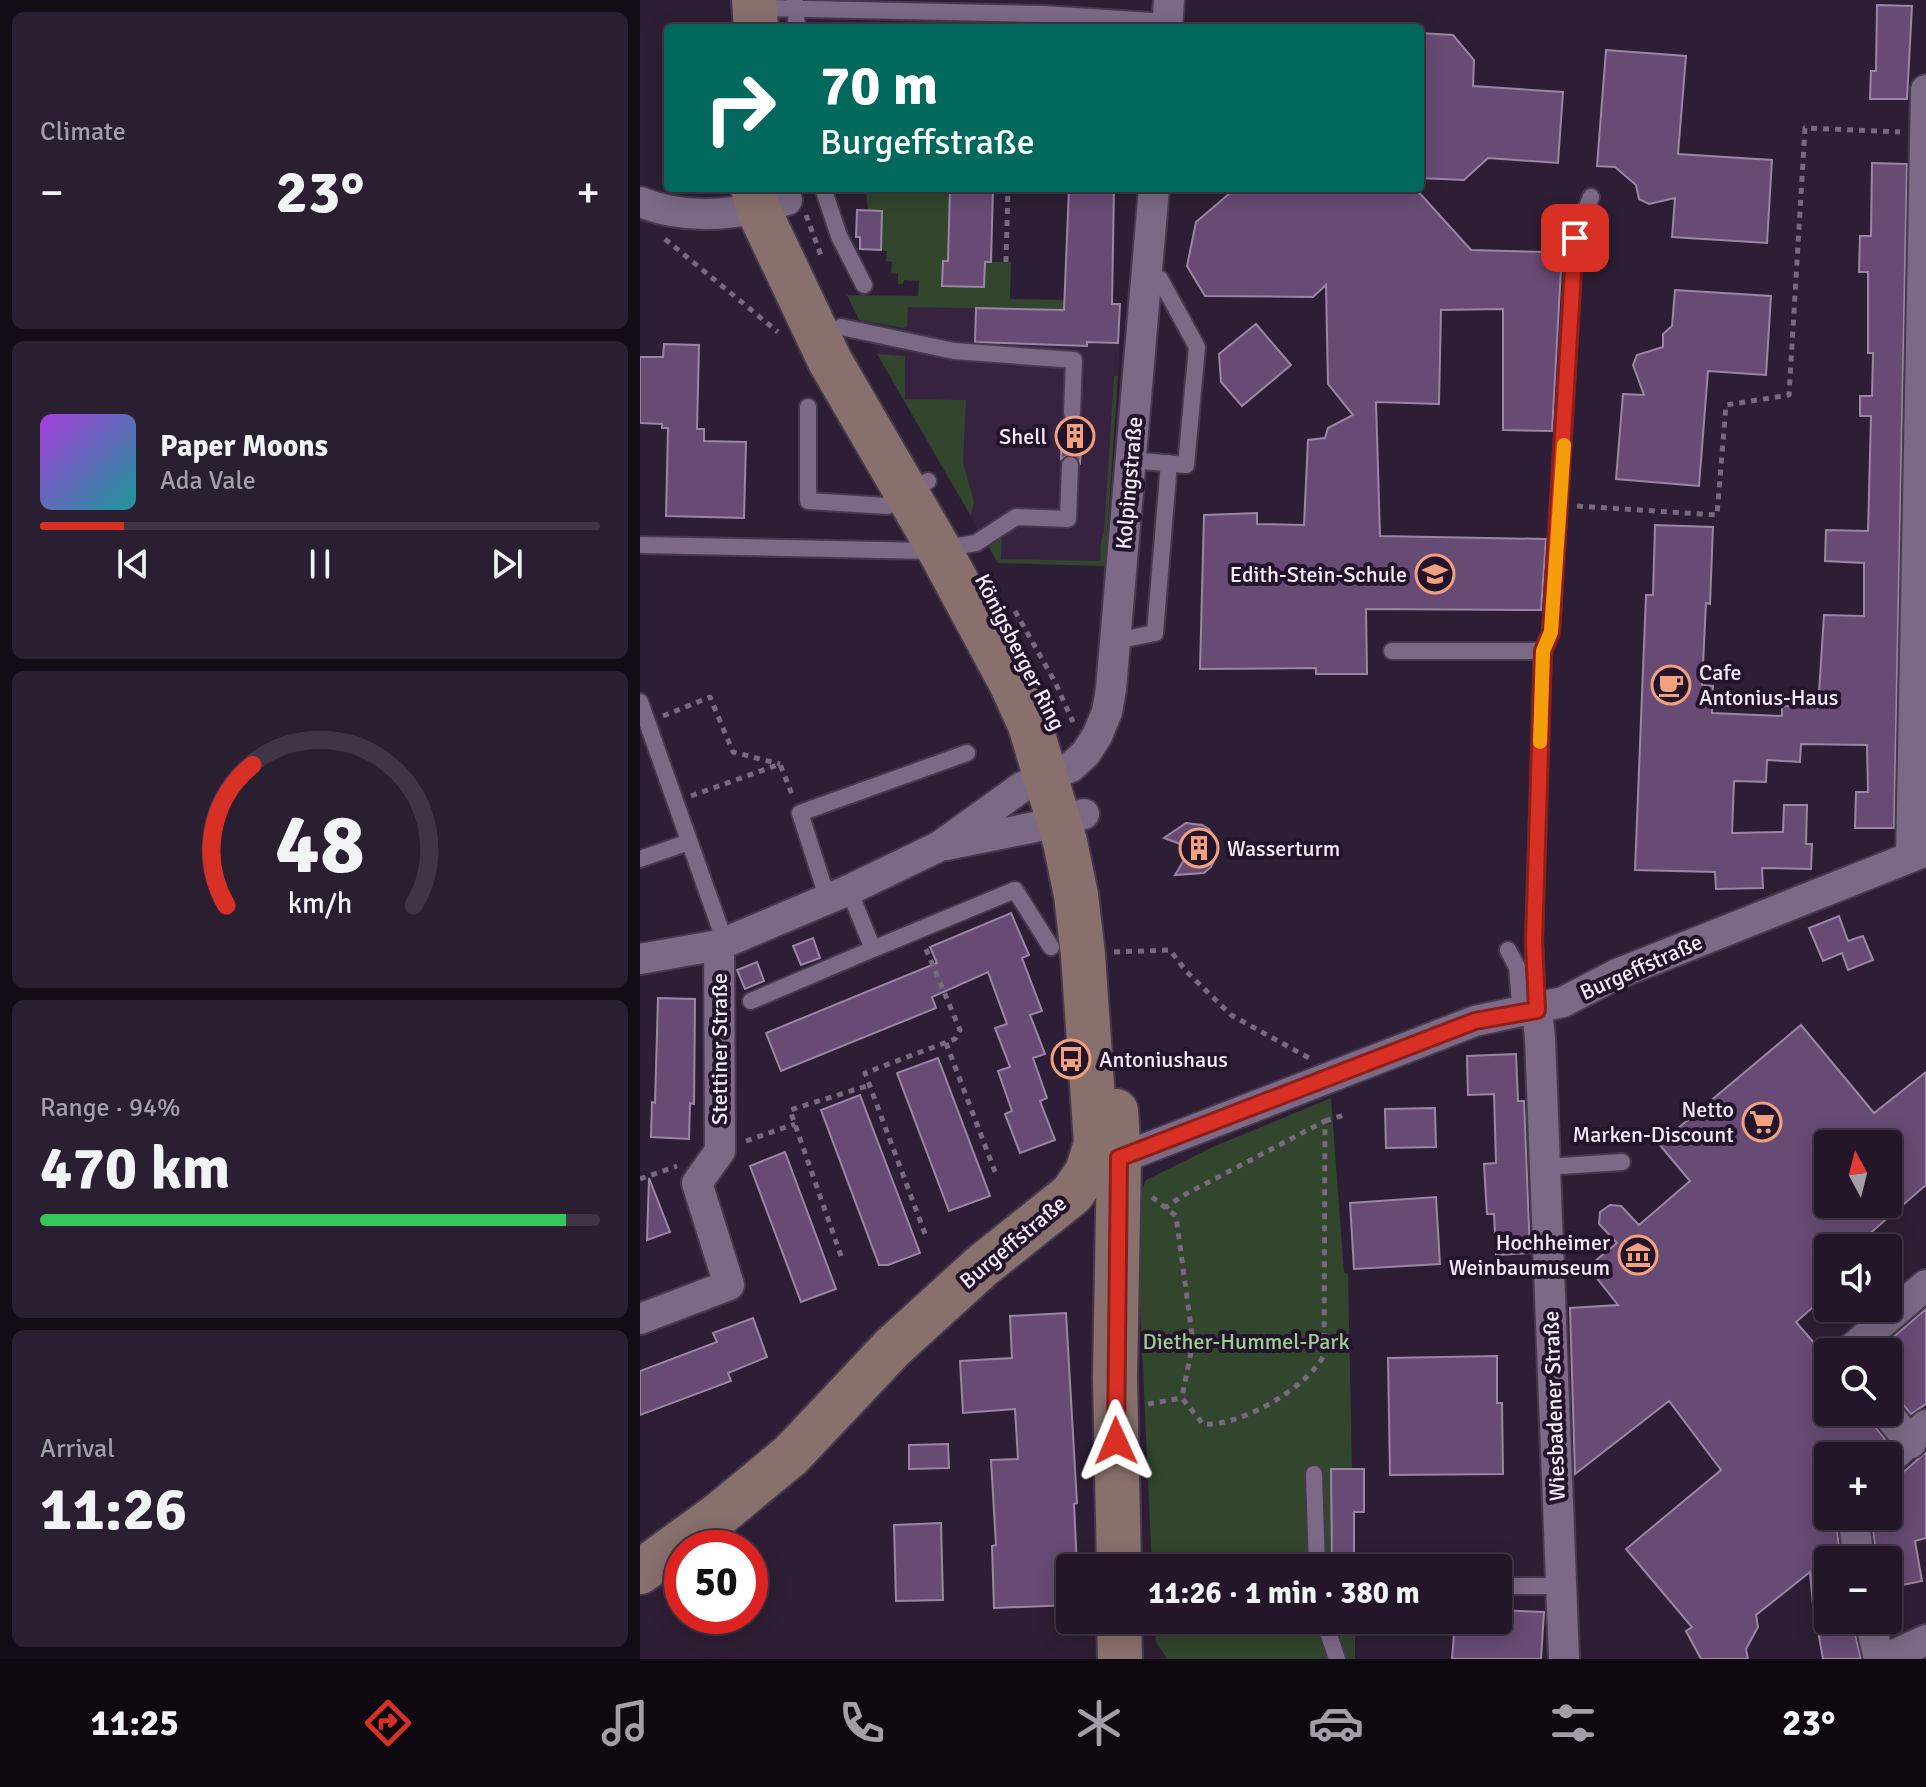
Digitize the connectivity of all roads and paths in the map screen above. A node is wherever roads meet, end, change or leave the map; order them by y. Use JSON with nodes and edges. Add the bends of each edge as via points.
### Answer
{"nodes":[{"id":1,"x":758,"y":10,"type":"edge"},
{"id":2,"x":1168,"y":17,"type":"edge"},
{"id":3,"x":788,"y":24,"type":"edge"},
{"id":4,"x":1926,"y":90,"type":"edge"},
{"id":5,"x":1926,"y":133,"type":"edge"},
{"id":6,"x":664,"y":188,"type":"edge"},
{"id":7,"x":640,"y":190,"type":"edge"},
{"id":8,"x":1008,"y":192,"type":"edge"},
{"id":9,"x":1154,"y":192,"type":"edge"},
{"id":10,"x":780,"y":194,"type":"edge"},
{"id":11,"x":1591,"y":197,"type":"dead end"},
{"id":12,"x":640,"y":202,"type":"edge"},
{"id":13,"x":661,"y":236,"type":"dead end"},
{"id":14,"x":1006,"y":262,"type":"dead end"},
{"id":15,"x":1147,"y":271,"type":"junction"},
{"id":16,"x":864,"y":285,"type":"dead end"},
{"id":17,"x":841,"y":327,"type":"junction"},
{"id":18,"x":788,"y":340,"type":"dead end"},
{"id":19,"x":808,"y":407,"type":"dead end"},
{"id":20,"x":1072,"y":413,"type":"dead end"},
{"id":21,"x":1923,"y":450,"type":"edge"},
{"id":22,"x":1131,"y":460,"type":"junction"},
{"id":23,"x":1169,"y":463,"type":"junction"},
{"id":24,"x":1070,"y":465,"type":"dead end"},
{"id":25,"x":918,"y":488,"type":"junction"},
{"id":26,"x":1560,"y":505,"type":"junction"},
{"id":27,"x":640,"y":545,"type":"edge"},
{"id":28,"x":952,"y":547,"type":"junction"},
{"id":29,"x":1115,"y":641,"type":"junction"},
{"id":30,"x":1392,"y":651,"type":"dead end"},
{"id":31,"x":1543,"y":651,"type":"junction"},
{"id":32,"x":640,"y":702,"type":"edge"},
{"id":33,"x":647,"y":723,"type":"junction"},
{"id":34,"x":967,"y":753,"type":"dead end"},
{"id":35,"x":780,"y":764,"type":"junction"},
{"id":36,"x":1058,"y":772,"type":"junction"},
{"id":37,"x":675,"y":802,"type":"junction"},
{"id":38,"x":800,"y":813,"type":"junction"},
{"id":39,"x":1071,"y":818,"type":"junction"},
{"id":40,"x":689,"y":842,"type":"junction"},
{"id":41,"x":940,"y":846,"type":"junction"},
{"id":42,"x":1918,"y":854,"type":"edge"},
{"id":43,"x":640,"y":859,"type":"edge"},
{"id":44,"x":838,"y":895,"type":"junction"},
{"id":45,"x":918,"y":930,"type":"junction"},
{"id":46,"x":722,"y":944,"type":"junction"},
{"id":47,"x":1051,"y":947,"type":"dead end"},
{"id":48,"x":873,"y":949,"type":"junction"},
{"id":49,"x":1508,"y":950,"type":"dead end"},
{"id":50,"x":1106,"y":953,"type":"junction"},
{"id":51,"x":640,"y":959,"type":"edge"},
{"id":52,"x":751,"y":1001,"type":"dead end"},
{"id":53,"x":1529,"y":1011,"type":"junction"},
{"id":54,"x":946,"y":1043,"type":"junction"},
{"id":55,"x":1342,"y":1074,"type":"junction"},
{"id":56,"x":870,"y":1085,"type":"junction"},
{"id":57,"x":1344,"y":1115,"type":"dead end"},
{"id":58,"x":1325,"y":1121,"type":"junction"},
{"id":59,"x":795,"y":1124,"type":"junction"},
{"id":60,"x":1108,"y":1150,"type":"junction"},
{"id":61,"x":720,"y":1151,"type":"junction"},
{"id":62,"x":1622,"y":1162,"type":"dead end"},
{"id":63,"x":1545,"y":1167,"type":"junction"},
{"id":64,"x":997,"y":1177,"type":"dead end"},
{"id":65,"x":1151,"y":1196,"type":"dead end"},
{"id":66,"x":1165,"y":1208,"type":"junction"},
{"id":67,"x":1038,"y":1222,"type":"junction"},
{"id":68,"x":927,"y":1239,"type":"dead end"},
{"id":69,"x":841,"y":1256,"type":"dead end"},
{"id":70,"x":1116,"y":1269,"type":"junction"},
{"id":71,"x":1926,"y":1285,"type":"edge"},
{"id":72,"x":640,"y":1319,"type":"edge"},
{"id":73,"x":1864,"y":1338,"type":"edge"},
{"id":74,"x":1182,"y":1398,"type":"junction"},
{"id":75,"x":1139,"y":1406,"type":"dead end"},
{"id":76,"x":1896,"y":1426,"type":"edge"},
{"id":77,"x":1908,"y":1443,"type":"edge"},
{"id":78,"x":1314,"y":1474,"type":"dead end"},
{"id":79,"x":1119,"y":1554,"type":"edge"},
{"id":80,"x":1317,"y":1554,"type":"edge"},
{"id":81,"x":640,"y":1572,"type":"edge"},
{"id":82,"x":1512,"y":1586,"type":"edge"},
{"id":83,"x":1561,"y":1586,"type":"junction"},
{"id":84,"x":1119,"y":1634,"type":"edge"},
{"id":85,"x":1329,"y":1634,"type":"edge"},
{"id":86,"x":1874,"y":1634,"type":"edge"},
{"id":87,"x":1926,"y":1640,"type":"edge"},
{"id":88,"x":1120,"y":1659,"type":"edge"},
{"id":89,"x":1337,"y":1659,"type":"edge"},
{"id":90,"x":1564,"y":1659,"type":"edge"},
{"id":91,"x":1882,"y":1659,"type":"edge"}],
"edges":[{"from":1,"to":2,"type":"lane"},
{"from":1,"to":3,"type":"lane"},
{"from":4,"to":5,"type":"street"},
{"from":5,"to":21,"type":"street"},
{"from":5,"to":26,"type":"path","via":[[1805,128],[1789,395],[1726,405],[1717,515]]},
{"from":6,"to":7,"type":"street"},
{"from":8,"to":14,"type":"path"},
{"from":9,"to":15,"type":"street","name":"Kolpingstraße"},
{"from":10,"to":12,"type":"street","via":[[703,214]]},
{"from":10,"to":16,"type":"lane","via":[[839,236]]},
{"from":10,"to":17,"type":"main road","name":"Königsberger Ring"},
{"from":10,"to":25,"type":"main road","name":"Königsberger Ring","via":[[830,361]]},
{"from":11,"to":26,"type":"lane","via":[[1575,238]]},
{"from":13,"to":18,"type":"path"},
{"from":15,"to":22,"type":"street","name":"Kolpingstraße"},
{"from":15,"to":23,"type":"lane","via":[[1160,279],[1197,347],[1186,465]]},
{"from":17,"to":20,"type":"lane","via":[[954,351],[1074,360]]},
{"from":17,"to":25,"type":"main road","name":"Königsberger Ring"},
{"from":19,"to":25,"type":"lane","via":[[808,501],[887,506]]},
{"from":21,"to":42,"type":"street"},
{"from":22,"to":23,"type":"lane"},
{"from":22,"to":29,"type":"street","name":"Kolpingstraße"},
{"from":23,"to":29,"type":"lane","via":[[1155,633]]},
{"from":24,"to":28,"type":"lane","via":[[1068,519],[1016,517],[976,543]]},
{"from":25,"to":28,"type":"main road","name":"Königsberger Ring"},
{"from":26,"to":31,"type":"lane","via":[[1551,632]]},
{"from":27,"to":28,"type":"lane","via":[[913,551]]},
{"from":28,"to":36,"type":"main road","name":"Königsberger Ring","via":[[1046,694]]},
{"from":29,"to":36,"type":"street","name":"Kolpingstraße","via":[[1107,712],[1086,753]]},
{"from":30,"to":31,"type":"lane"},
{"from":31,"to":53,"type":"lane"},
{"from":32,"to":33,"type":"lane"},
{"from":33,"to":35,"type":"path","via":[[710,697],[733,752]]},
{"from":33,"to":37,"type":"lane"},
{"from":34,"to":38,"type":"lane"},
{"from":35,"to":37,"type":"path"},
{"from":35,"to":38,"type":"path"},
{"from":36,"to":39,"type":"main road","name":"Königsberger Ring"},
{"from":36,"to":41,"type":"street","name":"Stettiner Straße","via":[[1022,787]]},
{"from":37,"to":40,"type":"lane"},
{"from":38,"to":44,"type":"lane"},
{"from":39,"to":41,"type":"street","name":"Stettiner Straße"},
{"from":39,"to":50,"type":"main road","name":"Königsberger Ring"},
{"from":39,"to":60,"type":"main road","name":"Königsberger Ring"},
{"from":40,"to":43,"type":"lane"},
{"from":40,"to":46,"type":"lane"},
{"from":41,"to":44,"type":"street","name":"Stettiner Straße"},
{"from":42,"to":53,"type":"street","name":"Burgeffstraße","via":[[1617,974],[1563,1002]]},
{"from":44,"to":46,"type":"street","name":"Stettiner Straße"},
{"from":44,"to":48,"type":"lane"},
{"from":45,"to":47,"type":"lane","via":[[1015,890]]},
{"from":45,"to":48,"type":"lane"},
{"from":45,"to":54,"type":"path","via":[[960,1030]]},
{"from":46,"to":51,"type":"street","name":"Stettiner Straße"},
{"from":46,"to":61,"type":"street","name":"Stettiner Straße"},
{"from":48,"to":52,"type":"lane"},
{"from":49,"to":53,"type":"lane"},
{"from":50,"to":55,"type":"path","via":[[1170,950],[1231,1015]]},
{"from":50,"to":60,"type":"main road","name":"Königsberger Ring"},
{"from":53,"to":55,"type":"street","name":"Burgeffstraße","via":[[1475,1021]]},
{"from":53,"to":63,"type":"street","name":"Wiesbadener Straße"},
{"from":54,"to":56,"type":"path","via":[[865,1073]]},
{"from":54,"to":64,"type":"path"},
{"from":55,"to":60,"type":"street","name":"Burgeffstraße"},
{"from":56,"to":59,"type":"path","via":[[790,1110]]},
{"from":56,"to":68,"type":"path"},
{"from":57,"to":58,"type":"path"},
{"from":58,"to":66,"type":"path"},
{"from":58,"to":74,"type":"path","via":[[1324,1355],[1317,1369],[1239,1419],[1218,1425],[1203,1424]]},
{"from":59,"to":61,"type":"path"},
{"from":59,"to":69,"type":"path"},
{"from":60,"to":67,"type":"main road","name":"Burgeffstraße","via":[[1072,1194]]},
{"from":60,"to":70,"type":"main road"},
{"from":61,"to":72,"type":"street","name":"Stettiner Straße","via":[[697,1183],[729,1285]]},
{"from":62,"to":63,"type":"lane"},
{"from":63,"to":83,"type":"street","name":"Wiesbadener Straße"},
{"from":65,"to":66,"type":"path"},
{"from":66,"to":74,"type":"path","via":[[1176,1216],[1193,1342]]},
{"from":67,"to":70,"type":"main road","via":[[1071,1218],[1090,1223],[1106,1237]]},
{"from":67,"to":81,"type":"main road","name":"Burgeffstraße","via":[[893,1347],[791,1455]]},
{"from":70,"to":79,"type":"main road"},
{"from":71,"to":73,"type":"street"},
{"from":74,"to":75,"type":"path"},
{"from":76,"to":77,"type":"street"},
{"from":78,"to":80,"type":"lane"},
{"from":82,"to":83,"type":"lane"},
{"from":83,"to":90,"type":"street","name":"Wiesbadener Straße"},
{"from":84,"to":88,"type":"main road"},
{"from":85,"to":89,"type":"lane"},
{"from":86,"to":91,"type":"street"},
{"from":87,"to":91,"type":"street"}]}
